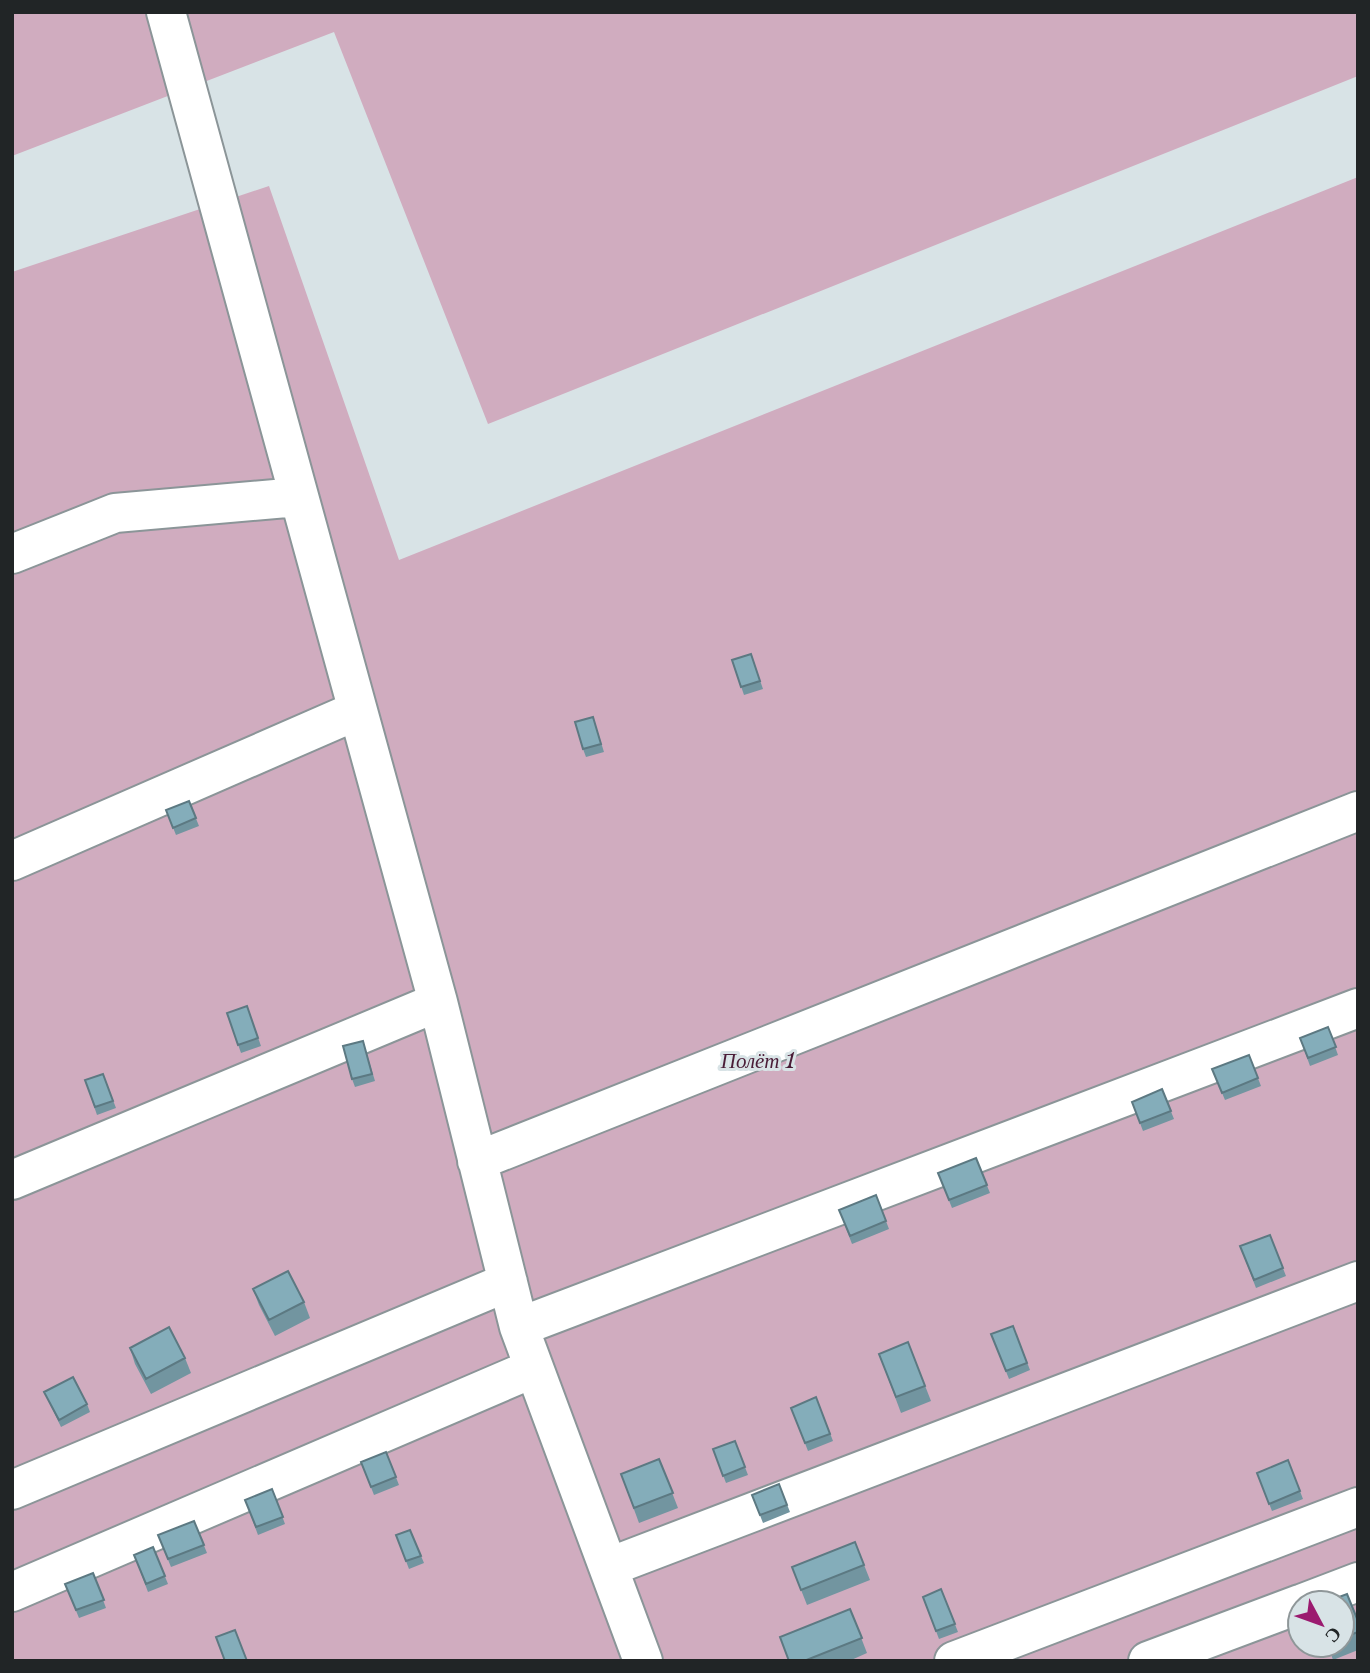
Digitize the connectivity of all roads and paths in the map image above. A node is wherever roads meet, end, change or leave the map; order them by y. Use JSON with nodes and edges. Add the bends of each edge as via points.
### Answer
{"nodes":[{"id":1,"x":166,"y":12,"type":"edge"},
{"id":2,"x":298,"y":497,"type":"junction"},
{"id":3,"x":12,"y":554,"type":"edge"},
{"id":4,"x":356,"y":711,"type":"junction"},
{"id":5,"x":1358,"y":811,"type":"edge"},
{"id":6,"x":12,"y":861,"type":"edge"},
{"id":7,"x":438,"y":1002,"type":"junction"},
{"id":8,"x":1358,"y":1008,"type":"edge"},
{"id":9,"x":477,"y":1161,"type":"junction"},
{"id":10,"x":12,"y":1180,"type":"edge"},
{"id":11,"x":1358,"y":1281,"type":"edge"},
{"id":12,"x":508,"y":1283,"type":"junction"},
{"id":13,"x":519,"y":1327,"type":"junction"},
{"id":14,"x":534,"y":1368,"type":"junction"},
{"id":15,"x":12,"y":1490,"type":"edge"},
{"id":16,"x":1358,"y":1507,"type":"edge"},
{"id":17,"x":609,"y":1567,"type":"junction"},
{"id":18,"x":12,"y":1592,"type":"edge"},
{"id":19,"x":1286,"y":1610,"type":"edge"},
{"id":20,"x":643,"y":1661,"type":"edge"},
{"id":21,"x":954,"y":1661,"type":"edge"},
{"id":22,"x":1149,"y":1661,"type":"edge"}],
"edges":[{"from":1,"to":2,"type":"lane"},
{"from":2,"to":3,"type":"lane","via":[[116,513]]},
{"from":2,"to":4,"type":"lane"},
{"from":4,"to":6,"type":"lane"},
{"from":4,"to":7,"type":"lane"},
{"from":5,"to":9,"type":"lane"},
{"from":7,"to":9,"type":"lane"},
{"from":7,"to":10,"type":"lane"},
{"from":8,"to":13,"type":"lane"},
{"from":9,"to":12,"type":"lane"},
{"from":11,"to":17,"type":"lane"},
{"from":12,"to":13,"type":"lane"},
{"from":12,"to":15,"type":"lane"},
{"from":13,"to":14,"type":"lane"},
{"from":14,"to":17,"type":"lane"},
{"from":14,"to":18,"type":"lane"},
{"from":16,"to":21,"type":"lane"},
{"from":17,"to":20,"type":"lane"},
{"from":19,"to":22,"type":"lane"}]}
